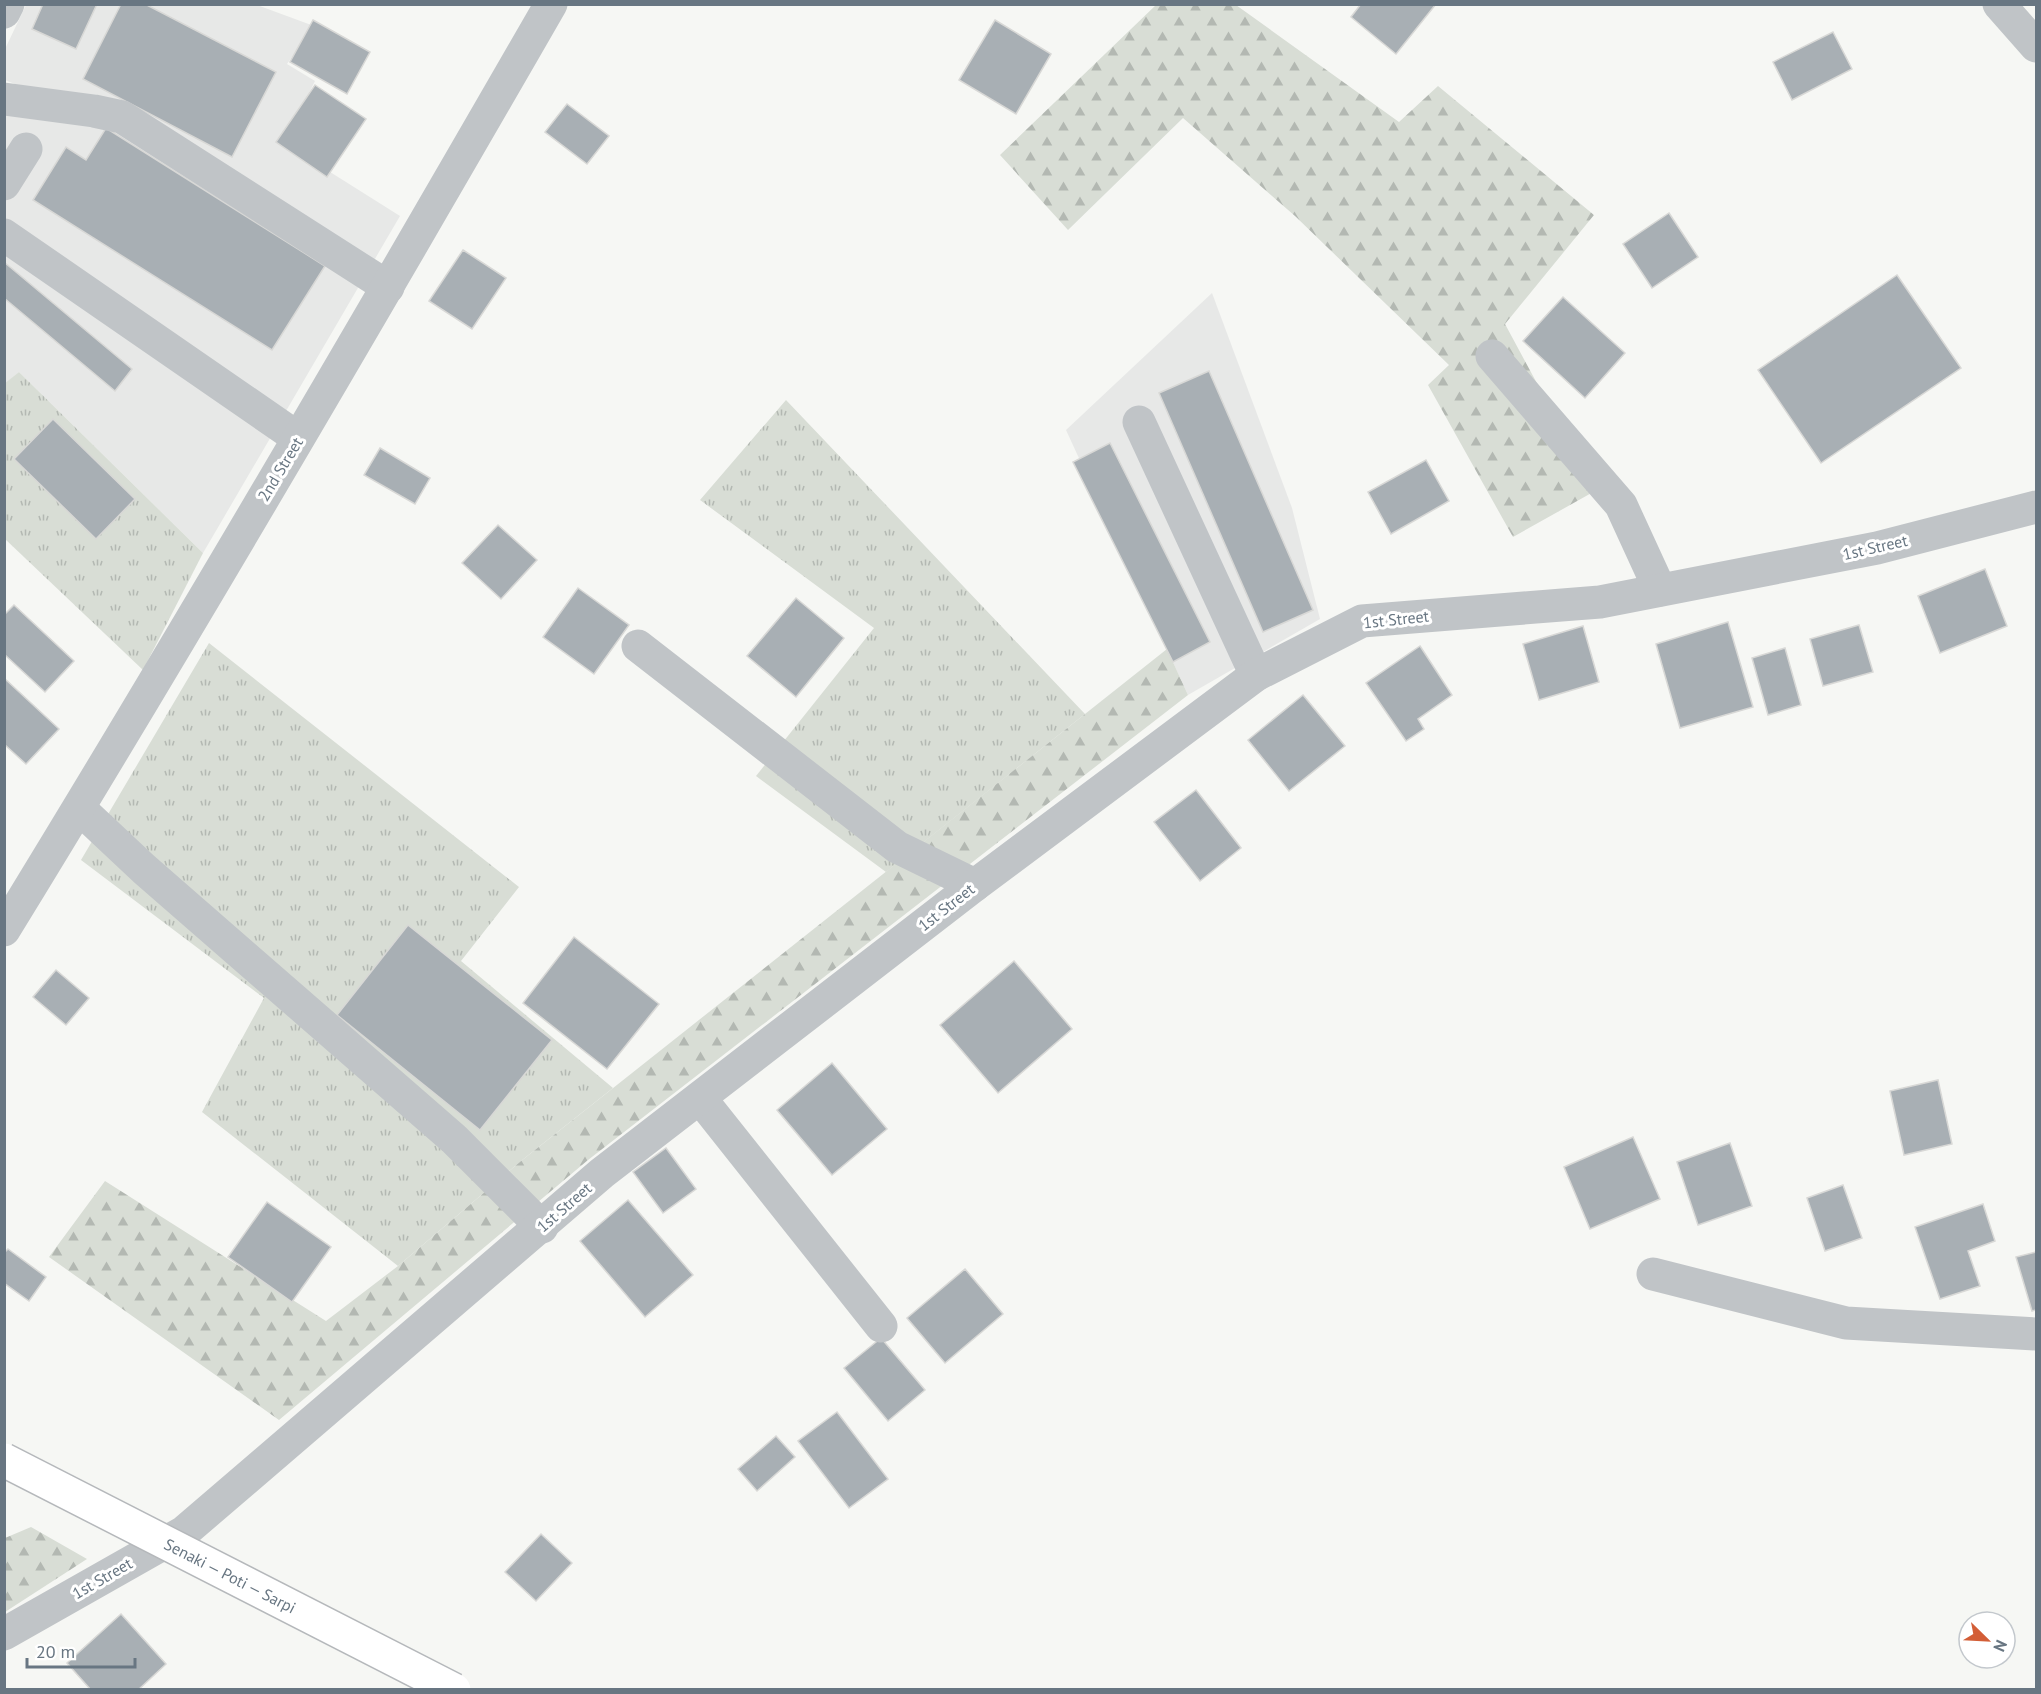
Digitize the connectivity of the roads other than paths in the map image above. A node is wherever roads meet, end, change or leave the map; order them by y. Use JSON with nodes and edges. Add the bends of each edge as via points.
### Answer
{"nodes":[{"id":1,"x":8,"y":4,"type":"edge"},
{"id":2,"x":551,"y":4,"type":"edge"},
{"id":3,"x":1999,"y":4,"type":"edge"},
{"id":4,"x":4,"y":12,"type":"edge"},
{"id":5,"x":2037,"y":46,"type":"edge"},
{"id":6,"x":4,"y":99,"type":"edge"},
{"id":7,"x":26,"y":149,"type":"dead end"},
{"id":8,"x":4,"y":184,"type":"edge"},
{"id":9,"x":4,"y":235,"type":"edge"},
{"id":10,"x":388,"y":287,"type":"junction"},
{"id":11,"x":1492,"y":356,"type":"dead end"},
{"id":12,"x":1140,"y":422,"type":"dead end"},
{"id":13,"x":298,"y":438,"type":"junction"},
{"id":14,"x":2037,"y":507,"type":"edge"},
{"id":15,"x":1660,"y":590,"type":"junction"},
{"id":16,"x":638,"y":646,"type":"dead end"},
{"id":17,"x":1256,"y":675,"type":"junction"},
{"id":18,"x":80,"y":808,"type":"junction"},
{"id":19,"x":975,"y":885,"type":"junction"},
{"id":20,"x":4,"y":930,"type":"edge"},
{"id":21,"x":700,"y":1098,"type":"junction"},
{"id":22,"x":542,"y":1227,"type":"junction"},
{"id":23,"x":1653,"y":1274,"type":"dead end"},
{"id":24,"x":880,"y":1326,"type":"dead end"},
{"id":25,"x":2037,"y":1334,"type":"edge"},
{"id":26,"x":4,"y":1460,"type":"edge"},
{"id":27,"x":4,"y":1634,"type":"edge"},
{"id":28,"x":454,"y":1689,"type":"edge"}],
"edges":[{"from":1,"to":4,"type":"street"},
{"from":2,"to":10,"type":"street","name":"2nd Street"},
{"from":3,"to":5,"type":"street"},
{"from":6,"to":10,"type":"street","via":[[122,117]]},
{"from":7,"to":8,"type":"street"},
{"from":9,"to":13,"type":"street"},
{"from":10,"to":13,"type":"street","name":"2nd Street"},
{"from":11,"to":15,"type":"street","via":[[1621,505]]},
{"from":12,"to":17,"type":"street"},
{"from":13,"to":18,"type":"street","name":"2nd Street"},
{"from":14,"to":15,"type":"street","name":"1st Street","via":[[1877,548]]},
{"from":15,"to":17,"type":"street","name":"1st Street","via":[[1600,602],[1362,621]]},
{"from":16,"to":19,"type":"street","via":[[897,847]]},
{"from":17,"to":19,"type":"street","name":"1st Street"},
{"from":18,"to":20,"type":"street","name":"2nd Street"},
{"from":18,"to":22,"type":"street","via":[[144,869],[454,1139]]},
{"from":19,"to":21,"type":"street","name":"1st Street"},
{"from":21,"to":22,"type":"street","name":"1st Street","via":[[602,1173]]},
{"from":21,"to":24,"type":"street"},
{"from":22,"to":27,"type":"street","name":"1st Street","via":[[184,1532]]},
{"from":23,"to":25,"type":"street","via":[[1846,1323]]},
{"from":26,"to":28,"type":"highway","name":"Senaki — Poti — Sarpi","bridge":true}]}
